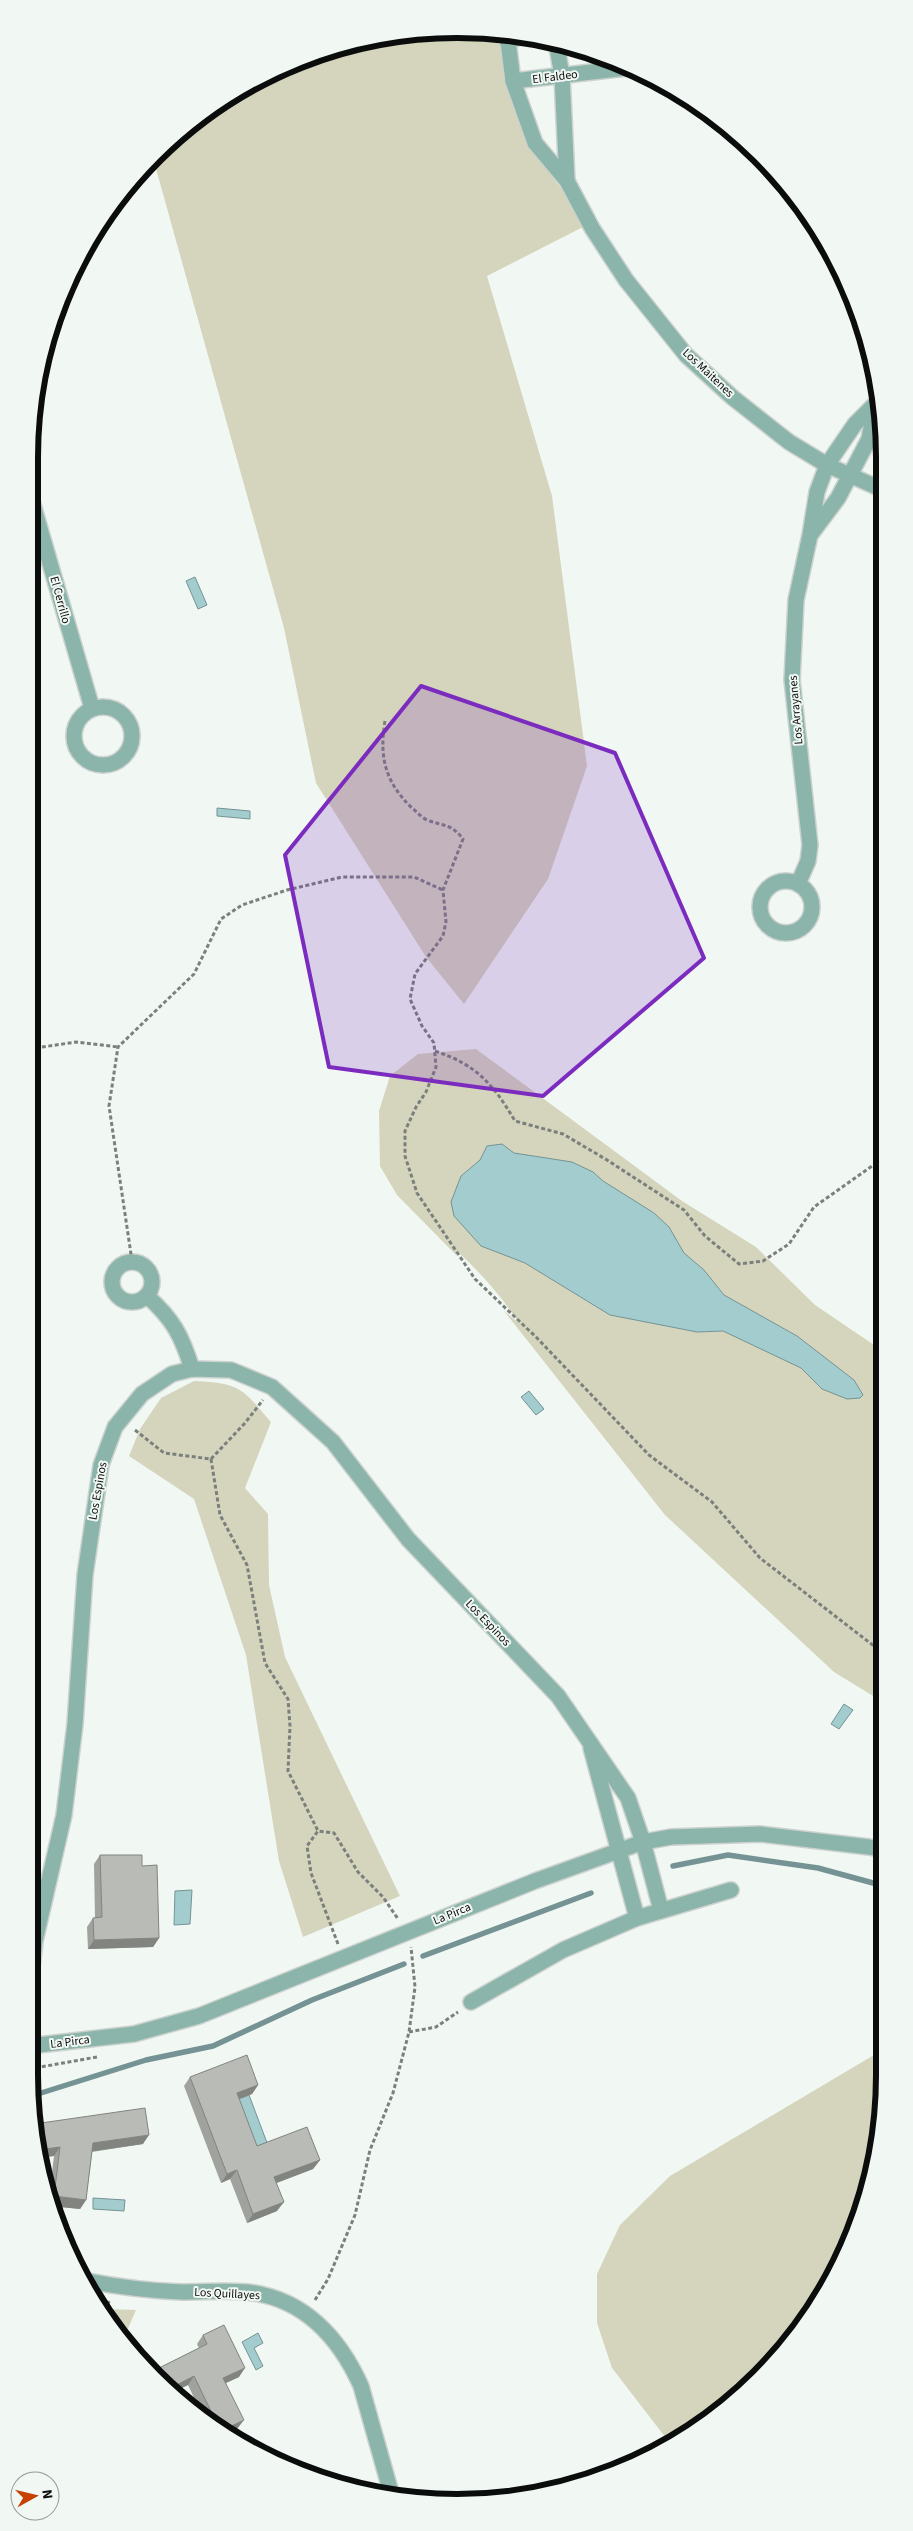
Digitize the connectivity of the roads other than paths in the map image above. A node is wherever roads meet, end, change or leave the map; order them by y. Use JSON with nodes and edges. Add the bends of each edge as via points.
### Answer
{"nodes":[{"id":1,"x":507,"y":41,"type":"edge"},
{"id":2,"x":557,"y":50,"type":"edge"},
{"id":3,"x":617,"y":69,"type":"edge"},
{"id":4,"x":562,"y":76,"type":"junction"},
{"id":5,"x":513,"y":81,"type":"junction"},
{"id":6,"x":567,"y":180,"type":"junction"},
{"id":7,"x":873,"y":407,"type":"edge"},
{"id":8,"x":874,"y":418,"type":"edge"},
{"id":9,"x":827,"y":465,"type":"junction"},
{"id":10,"x":849,"y":476,"type":"junction"},
{"id":11,"x":876,"y":487,"type":"edge"},
{"id":12,"x":38,"y":522,"type":"edge"},
{"id":13,"x":810,"y":535,"type":"junction"},
{"id":14,"x":92,"y":708,"type":"dead end"},
{"id":15,"x":798,"y":884,"type":"dead end"},
{"id":16,"x":147,"y":1296,"type":"junction"},
{"id":17,"x":192,"y":1369,"type":"junction"},
{"id":18,"x":589,"y":1740,"type":"junction"},
{"id":19,"x":643,"y":1842,"type":"junction"},
{"id":20,"x":876,"y":1848,"type":"edge"},
{"id":21,"x":620,"y":1850,"type":"junction"},
{"id":22,"x":731,"y":1890,"type":"dead end"},
{"id":23,"x":661,"y":1910,"type":"junction"},
{"id":24,"x":637,"y":1918,"type":"junction"},
{"id":25,"x":38,"y":1928,"type":"edge"},
{"id":26,"x":471,"y":2002,"type":"road end"},
{"id":27,"x":38,"y":2045,"type":"edge"},
{"id":28,"x":93,"y":2282,"type":"edge"},
{"id":29,"x":390,"y":2488,"type":"edge"}],
"edges":[{"from":1,"to":5,"type":"street","name":"Los Maitenes"},
{"from":2,"to":4,"type":"street","name":"Los Maitenes"},
{"from":3,"to":4,"type":"street","name":"El Faldeo"},
{"from":4,"to":5,"type":"street","name":"El Faldeo"},
{"from":4,"to":6,"type":"street","name":"Los Maitenes"},
{"from":5,"to":6,"type":"street","name":"Los Maitenes","via":[[535,143]]},
{"from":6,"to":9,"type":"street","name":"Los Maitenes","via":[[592,228],[626,280],[686,355],[789,442]]},
{"from":7,"to":9,"type":"street","name":"Los Arrayanes","via":[[855,424]]},
{"from":8,"to":10,"type":"street","name":"Los Arrayanes","via":[[868,439]]},
{"from":9,"to":10,"type":"street","name":"Los Maitenes"},
{"from":9,"to":13,"type":"street","name":"Los Arrayanes","via":[[817,492]]},
{"from":10,"to":11,"type":"street","name":"Los Maitenes"},
{"from":10,"to":13,"type":"street","name":"Los Arrayanes","via":[[838,498]]},
{"from":12,"to":14,"type":"street","name":"El Cerrillo"},
{"from":13,"to":15,"type":"street","name":"Los Arrayanes","via":[[796,600],[792,680],[810,845],[808,861]]},
{"from":16,"to":16,"type":"street","via":[[128,1302],[116,1296],[113,1290],[114,1270],[132,1261],[149,1270],[152,1283]]},
{"from":16,"to":17,"type":"street","via":[[176,1327]]},
{"from":17,"to":18,"type":"street","name":"Los Espinos","via":[[231,1370],[272,1387],[333,1442],[408,1539],[558,1696]]},
{"from":17,"to":25,"type":"street","name":"Los Espinos","via":[[172,1374],[142,1394],[115,1426],[101,1465],[85,1575],[75,1724],[64,1815]]},
{"from":18,"to":19,"type":"street","name":"Los Espinos","via":[[628,1798]]},
{"from":18,"to":21,"type":"street","name":"Los Espinos"},
{"from":19,"to":20,"type":"street","name":"La Pirca","via":[[672,1836],[760,1834]]},
{"from":19,"to":21,"type":"street","name":"La Pirca"},
{"from":19,"to":23,"type":"street","name":"Los Espinos"},
{"from":21,"to":24,"type":"street","name":"Los Espinos"},
{"from":21,"to":27,"type":"street","name":"La Pirca","via":[[200,2016],[134,2034]]},
{"from":22,"to":23,"type":"street"},
{"from":23,"to":24,"type":"street"},
{"from":24,"to":26,"type":"street","via":[[563,1950]]},
{"from":28,"to":29,"type":"street","name":"Los Quillayes","via":[[148,2290],[246,2292],[273,2298],[307,2313],[335,2340],[354,2370]]}]}
